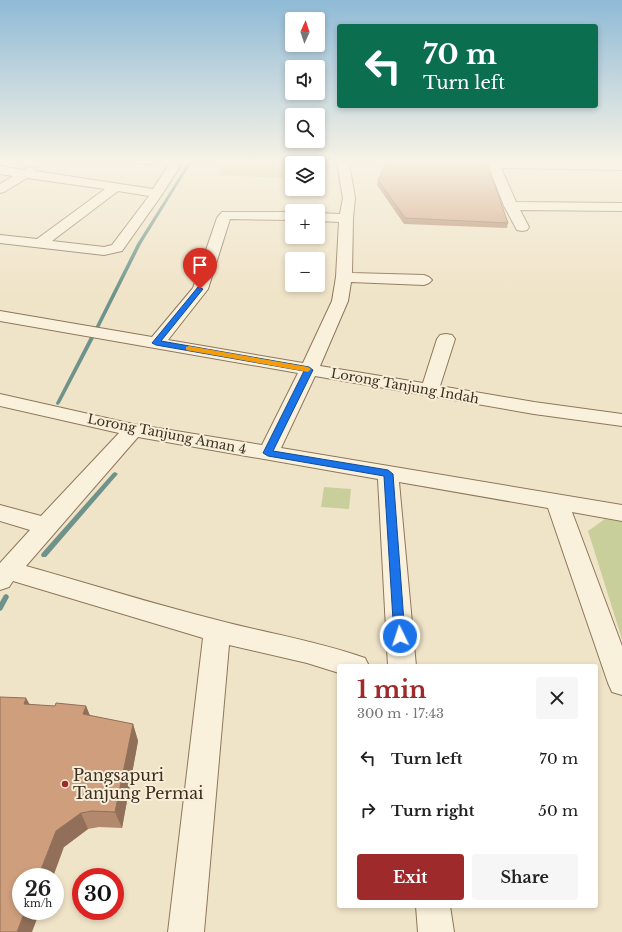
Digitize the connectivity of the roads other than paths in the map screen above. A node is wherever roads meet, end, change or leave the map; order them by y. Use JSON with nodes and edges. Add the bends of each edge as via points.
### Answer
{"nodes":[{"id":1,"x":91,"y":206,"type":"edge"},
{"id":2,"x":147,"y":206,"type":"edge"},
{"id":3,"x":348,"y":206,"type":"edge"},
{"id":4,"x":511,"y":206,"type":"edge"},
{"id":5,"x":566,"y":206,"type":"edge"},
{"id":6,"x":622,"y":207,"type":"edge"},
{"id":7,"x":285,"y":216,"type":"edge"},
{"id":8,"x":325,"y":217,"type":"edge"},
{"id":9,"x":346,"y":218,"type":"junction"},
{"id":10,"x":522,"y":227,"type":"dead end"},
{"id":11,"x":0,"y":239,"type":"edge"},
{"id":12,"x":39,"y":244,"type":"junction"},
{"id":13,"x":344,"y":277,"type":"junction"},
{"id":14,"x":424,"y":280,"type":"dead end"},
{"id":15,"x":0,"y":316,"type":"edge"},
{"id":16,"x":446,"y":339,"type":"dead end"},
{"id":17,"x":156,"y":343,"type":"junction"},
{"id":18,"x":309,"y":370,"type":"junction"},
{"id":19,"x":430,"y":390,"type":"junction"},
{"id":20,"x":0,"y":400,"type":"edge"},
{"id":21,"x":622,"y":420,"type":"edge"},
{"id":22,"x":133,"y":430,"type":"junction"},
{"id":23,"x":268,"y":453,"type":"junction"},
{"id":24,"x":388,"y":474,"type":"junction"},
{"id":25,"x":552,"y":502,"type":"junction"},
{"id":26,"x":0,"y":513,"type":"edge"},
{"id":27,"x":622,"y":513,"type":"edge"},
{"id":28,"x":46,"y":526,"type":"junction"},
{"id":29,"x":4,"y":575,"type":"edge"},
{"id":30,"x":218,"y":631,"type":"junction"},
{"id":31,"x":348,"y":664,"type":"edge"},
{"id":32,"x":402,"y":664,"type":"edge"},
{"id":33,"x":622,"y":683,"type":"edge"},
{"id":34,"x":433,"y":908,"type":"edge"},
{"id":35,"x":186,"y":932,"type":"edge"},
{"id":36,"x":436,"y":932,"type":"edge"}],
"edges":[{"from":1,"to":12,"type":"street"},
{"from":2,"to":12,"type":"street","via":[[117,248],[104,251]]},
{"from":3,"to":9,"type":"street"},
{"from":4,"to":10,"type":"street"},
{"from":5,"to":6,"type":"street"},
{"from":7,"to":17,"type":"street","via":[[227,215],[200,289]]},
{"from":8,"to":9,"type":"street"},
{"from":9,"to":13,"type":"street"},
{"from":11,"to":12,"type":"street"},
{"from":13,"to":14,"type":"street"},
{"from":13,"to":18,"type":"street","via":[[340,301]]},
{"from":15,"to":17,"type":"street","name":"Lorong Tanjung Indah"},
{"from":16,"to":19,"type":"street"},
{"from":17,"to":18,"type":"street","name":"Lorong Tanjung Indah"},
{"from":18,"to":19,"type":"street","name":"Lorong Tanjung Indah"},
{"from":18,"to":23,"type":"street"},
{"from":19,"to":21,"type":"street","name":"Lorong Tanjung Indah"},
{"from":20,"to":22,"type":"street","name":"Lorong Tanjung Aman 4"},
{"from":22,"to":23,"type":"street","name":"Lorong Tanjung Aman 4"},
{"from":22,"to":28,"type":"street"},
{"from":23,"to":24,"type":"street","name":"Lorong Tanjung Aman 4"},
{"from":24,"to":25,"type":"street","name":"Lorong Tanjung Aman 4"},
{"from":24,"to":32,"type":"street"},
{"from":25,"to":27,"type":"street","name":"Lorong Tanjung Aman 4"},
{"from":25,"to":33,"type":"street"},
{"from":26,"to":28,"type":"street"},
{"from":28,"to":29,"type":"street"},
{"from":29,"to":30,"type":"street"},
{"from":30,"to":31,"type":"street"},
{"from":30,"to":35,"type":"street"},
{"from":34,"to":36,"type":"street"}]}
